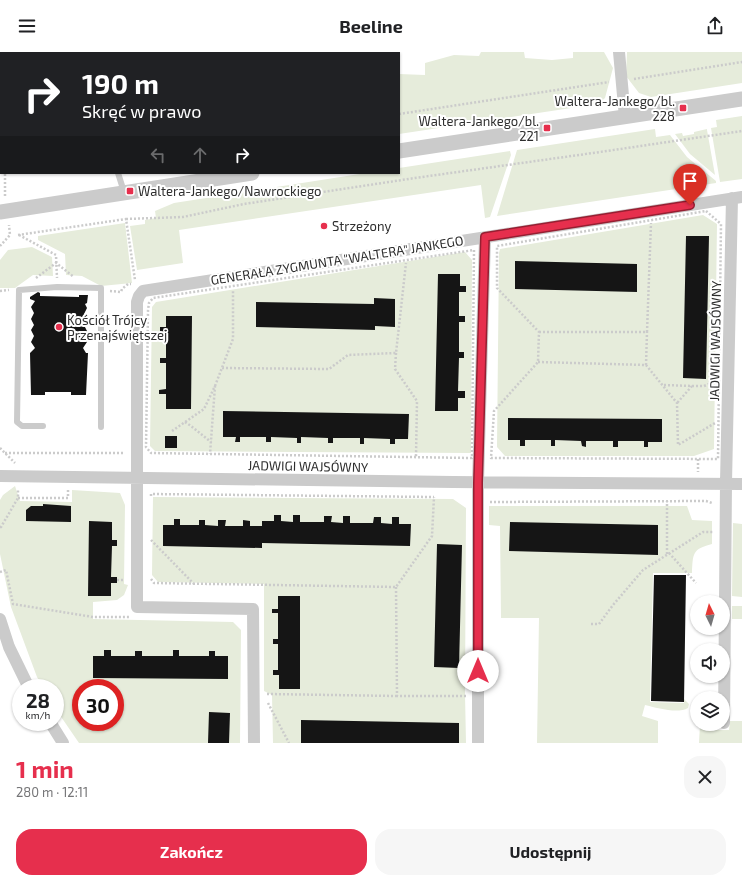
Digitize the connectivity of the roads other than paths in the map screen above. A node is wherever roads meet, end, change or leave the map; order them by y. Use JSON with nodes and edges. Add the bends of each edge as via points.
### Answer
{"nodes":[{"id":1,"x":619,"y":52,"type":"edge"},
{"id":2,"x":742,"y":99,"type":"edge"},
{"id":3,"x":625,"y":117,"type":"junction"},
{"id":4,"x":400,"y":151,"type":"edge"},
{"id":5,"x":118,"y":174,"type":"edge"},
{"id":6,"x":245,"y":174,"type":"edge"},
{"id":7,"x":124,"y":192,"type":"junction"},
{"id":8,"x":737,"y":198,"type":"edge"},
{"id":9,"x":0,"y":212,"type":"edge"},
{"id":10,"x":485,"y":237,"type":"junction"},
{"id":11,"x":43,"y":426,"type":"dead end"},
{"id":12,"x":101,"y":427,"type":"dead end"},
{"id":13,"x":0,"y":476,"type":"edge"},
{"id":14,"x":138,"y":478,"type":"junction"},
{"id":15,"x":478,"y":483,"type":"junction"},
{"id":16,"x":726,"y":483,"type":"junction"},
{"id":17,"x":742,"y":484,"type":"edge"},
{"id":18,"x":0,"y":619,"type":"edge"},
{"id":19,"x":25,"y":679,"type":"edge"},
{"id":20,"x":724,"y":691,"type":"edge"},
{"id":21,"x":56,"y":731,"type":"edge"},
{"id":22,"x":63,"y":743,"type":"edge"},
{"id":23,"x":254,"y":743,"type":"edge"},
{"id":24,"x":478,"y":743,"type":"edge"}],
"edges":[{"from":1,"to":3,"type":"street"},
{"from":2,"to":3,"type":"street"},
{"from":3,"to":4,"type":"street"},
{"from":5,"to":7,"type":"lane"},
{"from":6,"to":7,"type":"street"},
{"from":7,"to":9,"type":"street"},
{"from":8,"to":10,"type":"street","name":"GENERAŁA ZYGMUNTA \"WALTERA\" JANKEGO"},
{"from":8,"to":16,"type":"street","name":"JADWIGI WAJSÓWNY"},
{"from":10,"to":14,"type":"street","name":"GENERAŁA ZYGMUNTA \"WALTERA\" JANKEGO","via":[[143,291],[137,302]]},
{"from":10,"to":15,"type":"street"},
{"from":11,"to":12,"type":"lane","via":[[22,426],[16,422],[19,290],[57,287],[101,288]]},
{"from":13,"to":14,"type":"street","name":"JADWIGI WAJSÓWNY"},
{"from":14,"to":15,"type":"street","name":"JADWIGI WAJSÓWNY"},
{"from":14,"to":23,"type":"street","via":[[137,607],[254,609],[259,694]]},
{"from":15,"to":16,"type":"street","name":"JADWIGI WAJSÓWNY"},
{"from":15,"to":24,"type":"street"},
{"from":16,"to":17,"type":"street","name":"JADWIGI WAJSÓWNY"},
{"from":16,"to":20,"type":"street","name":"JADWIGI WAJSÓWNY"},
{"from":18,"to":19,"type":"street","via":[[9,647]]},
{"from":21,"to":22,"type":"street"}]}
